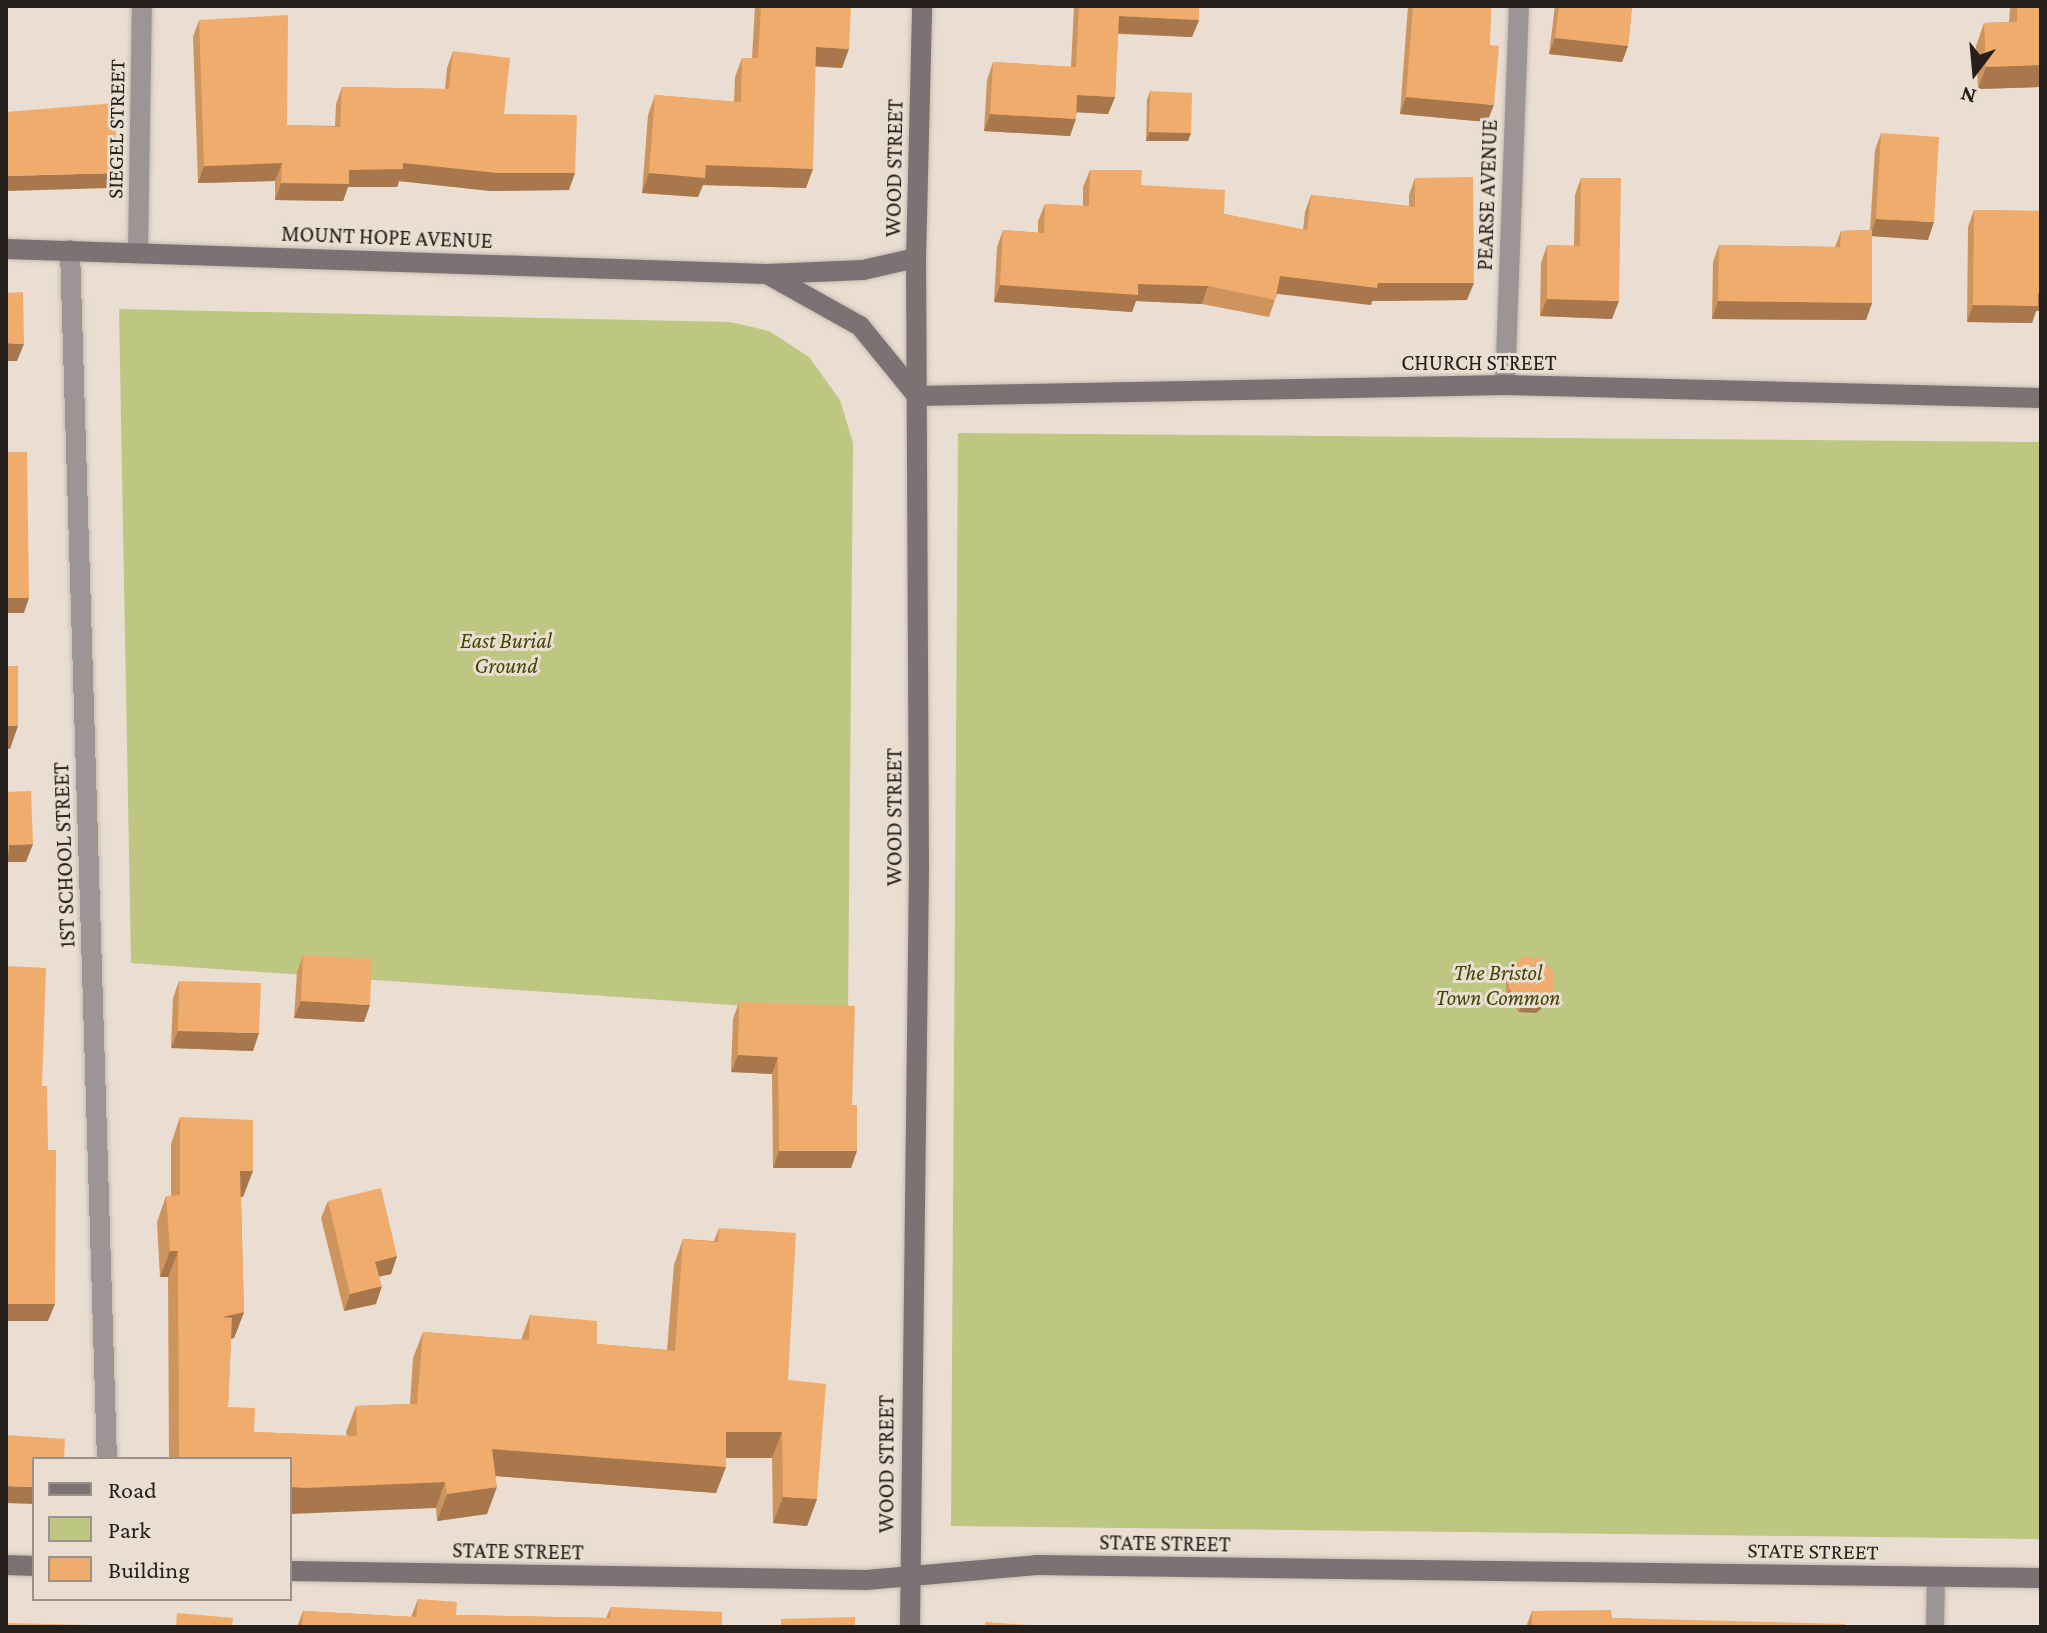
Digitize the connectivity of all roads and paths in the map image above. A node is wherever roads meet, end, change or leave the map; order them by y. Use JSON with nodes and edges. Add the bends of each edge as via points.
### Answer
{"nodes":[{"id":1,"x":142,"y":6,"type":"edge"},
{"id":2,"x":922,"y":6,"type":"edge"},
{"id":3,"x":1519,"y":6,"type":"edge"},
{"id":4,"x":6,"y":249,"type":"edge"},
{"id":5,"x":70,"y":250,"type":"junction"},
{"id":6,"x":138,"y":253,"type":"junction"},
{"id":7,"x":916,"y":258,"type":"junction"},
{"id":8,"x":767,"y":274,"type":"junction"},
{"id":9,"x":1505,"y":385,"type":"junction"},
{"id":10,"x":917,"y":396,"type":"junction"},
{"id":11,"x":2041,"y":398,"type":"edge"},
{"id":12,"x":107,"y":1457,"type":"edge"},
{"id":13,"x":6,"y":1565,"type":"edge"},
{"id":14,"x":32,"y":1566,"type":"edge"},
{"id":15,"x":292,"y":1571,"type":"edge"},
{"id":16,"x":911,"y":1577,"type":"junction"},
{"id":17,"x":1936,"y":1577,"type":"junction"},
{"id":18,"x":2041,"y":1578,"type":"edge"},
{"id":19,"x":910,"y":1627,"type":"edge"},
{"id":20,"x":1935,"y":1627,"type":"edge"}],
"edges":[{"from":1,"to":6,"type":"street","name":"SIEGEL STREET"},
{"from":2,"to":7,"type":"street","name":"WOOD STREET"},
{"from":3,"to":9,"type":"street","name":"PEARSE AVENUE"},
{"from":4,"to":5,"type":"street","name":"MOUNT HOPE AVENUE"},
{"from":5,"to":6,"type":"street","name":"MOUNT HOPE AVENUE"},
{"from":5,"to":12,"type":"street","name":"1ST SCHOOL STREET"},
{"from":6,"to":8,"type":"street","name":"MOUNT HOPE AVENUE"},
{"from":7,"to":8,"type":"street","name":"MOUNT HOPE AVENUE","via":[[863,270]]},
{"from":7,"to":10,"type":"street","name":"WOOD STREET"},
{"from":8,"to":10,"type":"street","name":"MOUNT HOPE AVENUE","via":[[860,326]]},
{"from":9,"to":10,"type":"street","name":"CHURCH STREET"},
{"from":9,"to":11,"type":"street","name":"CHURCH STREET"},
{"from":10,"to":16,"type":"street","name":"WOOD STREET","via":[[919,867]]},
{"from":13,"to":14,"type":"street"},
{"from":15,"to":16,"type":"street","name":"STATE STREET"},
{"from":16,"to":17,"type":"street","name":"STATE STREET","via":[[1036,1565]]},
{"from":16,"to":19,"type":"street","name":"WOOD STREET"},
{"from":17,"to":18,"type":"street","name":"STATE STREET"},
{"from":17,"to":20,"type":"lane"}]}
